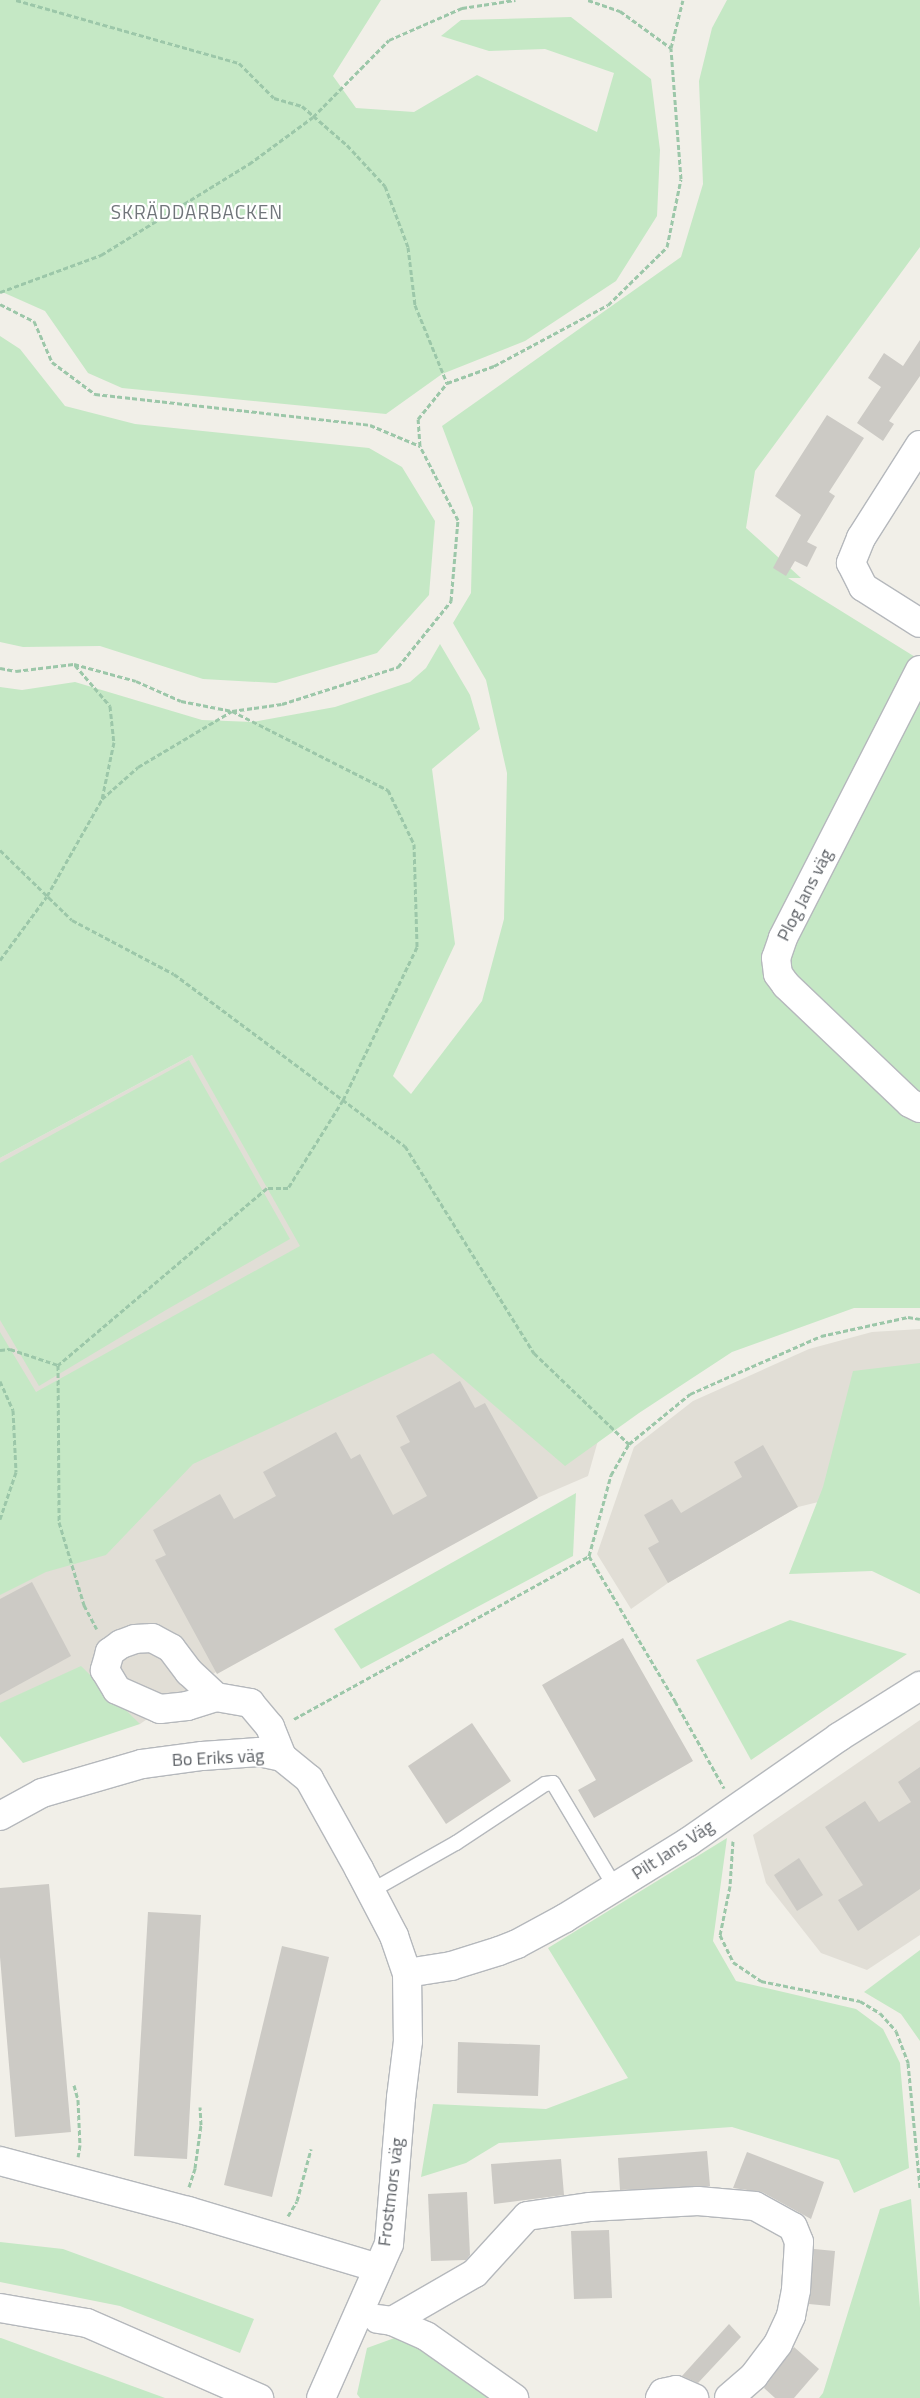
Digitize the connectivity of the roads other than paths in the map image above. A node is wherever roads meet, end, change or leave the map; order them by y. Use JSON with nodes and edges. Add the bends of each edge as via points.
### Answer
{"nodes":[{"id":1,"x":920,"y":445,"type":"edge"},
{"id":2,"x":920,"y":623,"type":"edge"},
{"id":3,"x":920,"y":670,"type":"edge"},
{"id":4,"x":920,"y":1108,"type":"edge"},
{"id":5,"x":920,"y":1686,"type":"edge"},
{"id":6,"x":216,"y":1697,"type":"junction"},
{"id":7,"x":282,"y":1757,"type":"junction"},
{"id":8,"x":0,"y":1816,"type":"edge"},
{"id":9,"x":615,"y":1887,"type":"junction"},
{"id":10,"x":371,"y":1891,"type":"junction"},
{"id":11,"x":407,"y":1974,"type":"junction"},
{"id":12,"x":0,"y":2161,"type":"edge"},
{"id":13,"x":378,"y":2268,"type":"junction"},
{"id":14,"x":0,"y":2308,"type":"edge"},
{"id":15,"x":357,"y":2316,"type":"junction"},
{"id":16,"x":392,"y":2321,"type":"junction"},
{"id":17,"x":259,"y":2398,"type":"edge"},
{"id":18,"x":321,"y":2398,"type":"edge"},
{"id":19,"x":514,"y":2398,"type":"edge"},
{"id":20,"x":660,"y":2398,"type":"edge"},
{"id":21,"x":694,"y":2398,"type":"edge"},
{"id":22,"x":729,"y":2398,"type":"edge"}],
"edges":[{"from":1,"to":2,"type":"street","via":[[860,538],[850,562],[863,587]]},
{"from":3,"to":4,"type":"street","name":"Plog Jans väg","via":[[782,938],[776,958],[778,974],[786,985],[910,1103]]},
{"from":5,"to":9,"type":"street","name":"Pilt Jans Väg","via":[[839,1737],[688,1842]]},
{"from":6,"to":6,"type":"street","via":[[187,1706],[160,1709],[117,1690],[105,1670],[110,1652],[120,1644],[152,1638],[171,1648],[189,1672]]},
{"from":6,"to":7,"type":"street","via":[[250,1702],[270,1727]]},
{"from":7,"to":8,"type":"street","name":"Bo Eriks väg","via":[[260,1752],[142,1764],[42,1793]]},
{"from":7,"to":10,"type":"street","name":"Bo Eriks väg","via":[[309,1779]]},
{"from":9,"to":10,"type":"lane","via":[[553,1783],[545,1784],[456,1843]]},
{"from":9,"to":11,"type":"street","name":"Pilt Jans Väg","via":[[518,1944],[451,1966]]},
{"from":10,"to":11,"type":"street","name":"Bo Eriks väg","via":[[394,1936]]},
{"from":11,"to":13,"type":"street","name":"Frostmors väg","via":[[408,2040],[389,2244]]},
{"from":12,"to":13,"type":"street","via":[[182,2209]]},
{"from":13,"to":15,"type":"street","name":"Frostmors väg"},
{"from":14,"to":17,"type":"street","via":[[86,2323]]},
{"from":15,"to":16,"type":"street"},
{"from":15,"to":18,"type":"street","name":"Frostmors väg"},
{"from":16,"to":19,"type":"street","via":[[426,2336]]},
{"from":16,"to":22,"type":"street","via":[[475,2273],[527,2216],[590,2207],[698,2201],[755,2206],[793,2226],[799,2242],[796,2290],[791,2316],[778,2344],[754,2376]]},
{"from":20,"to":21,"type":"street","via":[[663,2393],[676,2390]]}]}
